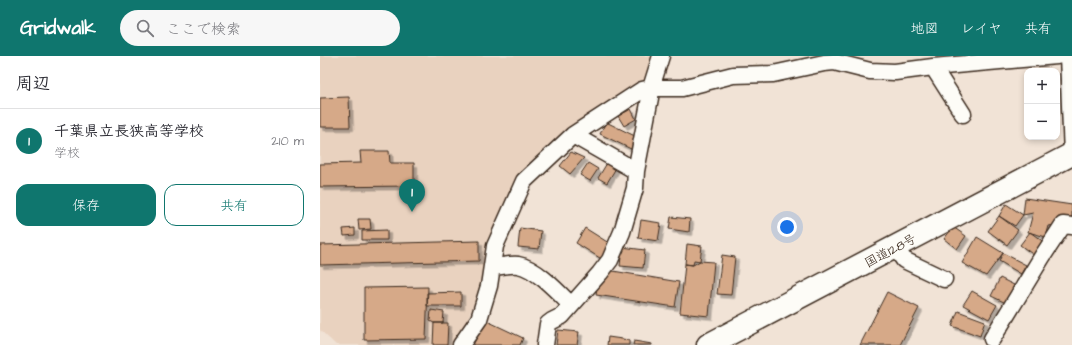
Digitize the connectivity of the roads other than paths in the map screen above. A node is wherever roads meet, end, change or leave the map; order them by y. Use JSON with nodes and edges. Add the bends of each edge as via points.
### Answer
{"nodes":[{"id":1,"x":661,"y":56,"type":"edge"},
{"id":2,"x":1057,"y":56,"type":"edge"},
{"id":3,"x":1068,"y":56,"type":"edge"},
{"id":4,"x":933,"y":67,"type":"junction"},
{"id":5,"x":651,"y":88,"type":"junction"},
{"id":6,"x":963,"y":114,"type":"dead end"},
{"id":7,"x":573,"y":134,"type":"junction"},
{"id":8,"x":1072,"y":154,"type":"edge"},
{"id":9,"x":636,"y":171,"type":"junction"},
{"id":10,"x":1072,"y":226,"type":"edge"},
{"id":11,"x":895,"y":247,"type":"junction"},
{"id":12,"x":492,"y":268,"type":"junction"},
{"id":13,"x":944,"y":279,"type":"dead end"},
{"id":14,"x":571,"y":305,"type":"junction"},
{"id":15,"x":992,"y":339,"type":"dead end"},
{"id":16,"x":711,"y":344,"type":"edge"},
{"id":17,"x":461,"y":345,"type":"edge"},
{"id":18,"x":544,"y":345,"type":"edge"}],
"edges":[{"from":1,"to":5,"type":"street"},
{"from":2,"to":4,"type":"street"},
{"from":3,"to":8,"type":"street"},
{"from":4,"to":5,"type":"street","via":[[882,72],[824,62],[773,74],[733,75],[682,88]]},
{"from":4,"to":6,"type":"street"},
{"from":5,"to":7,"type":"street","via":[[642,90]]},
{"from":5,"to":9,"type":"street"},
{"from":7,"to":9,"type":"street"},
{"from":7,"to":12,"type":"street","via":[[524,181],[496,246]]},
{"from":8,"to":11,"type":"highway","name":"国道128号"},
{"from":9,"to":14,"type":"street","via":[[635,188],[622,232],[610,260]]},
{"from":10,"to":15,"type":"street","via":[[1063,225]]},
{"from":11,"to":13,"type":"street","via":[[904,260]]},
{"from":11,"to":16,"type":"highway","name":"国道128号"},
{"from":12,"to":14,"type":"street","via":[[518,265],[528,269],[546,280]]},
{"from":12,"to":17,"type":"street","via":[[479,319]]},
{"from":14,"to":18,"type":"street","via":[[562,316],[548,324]]}]}
